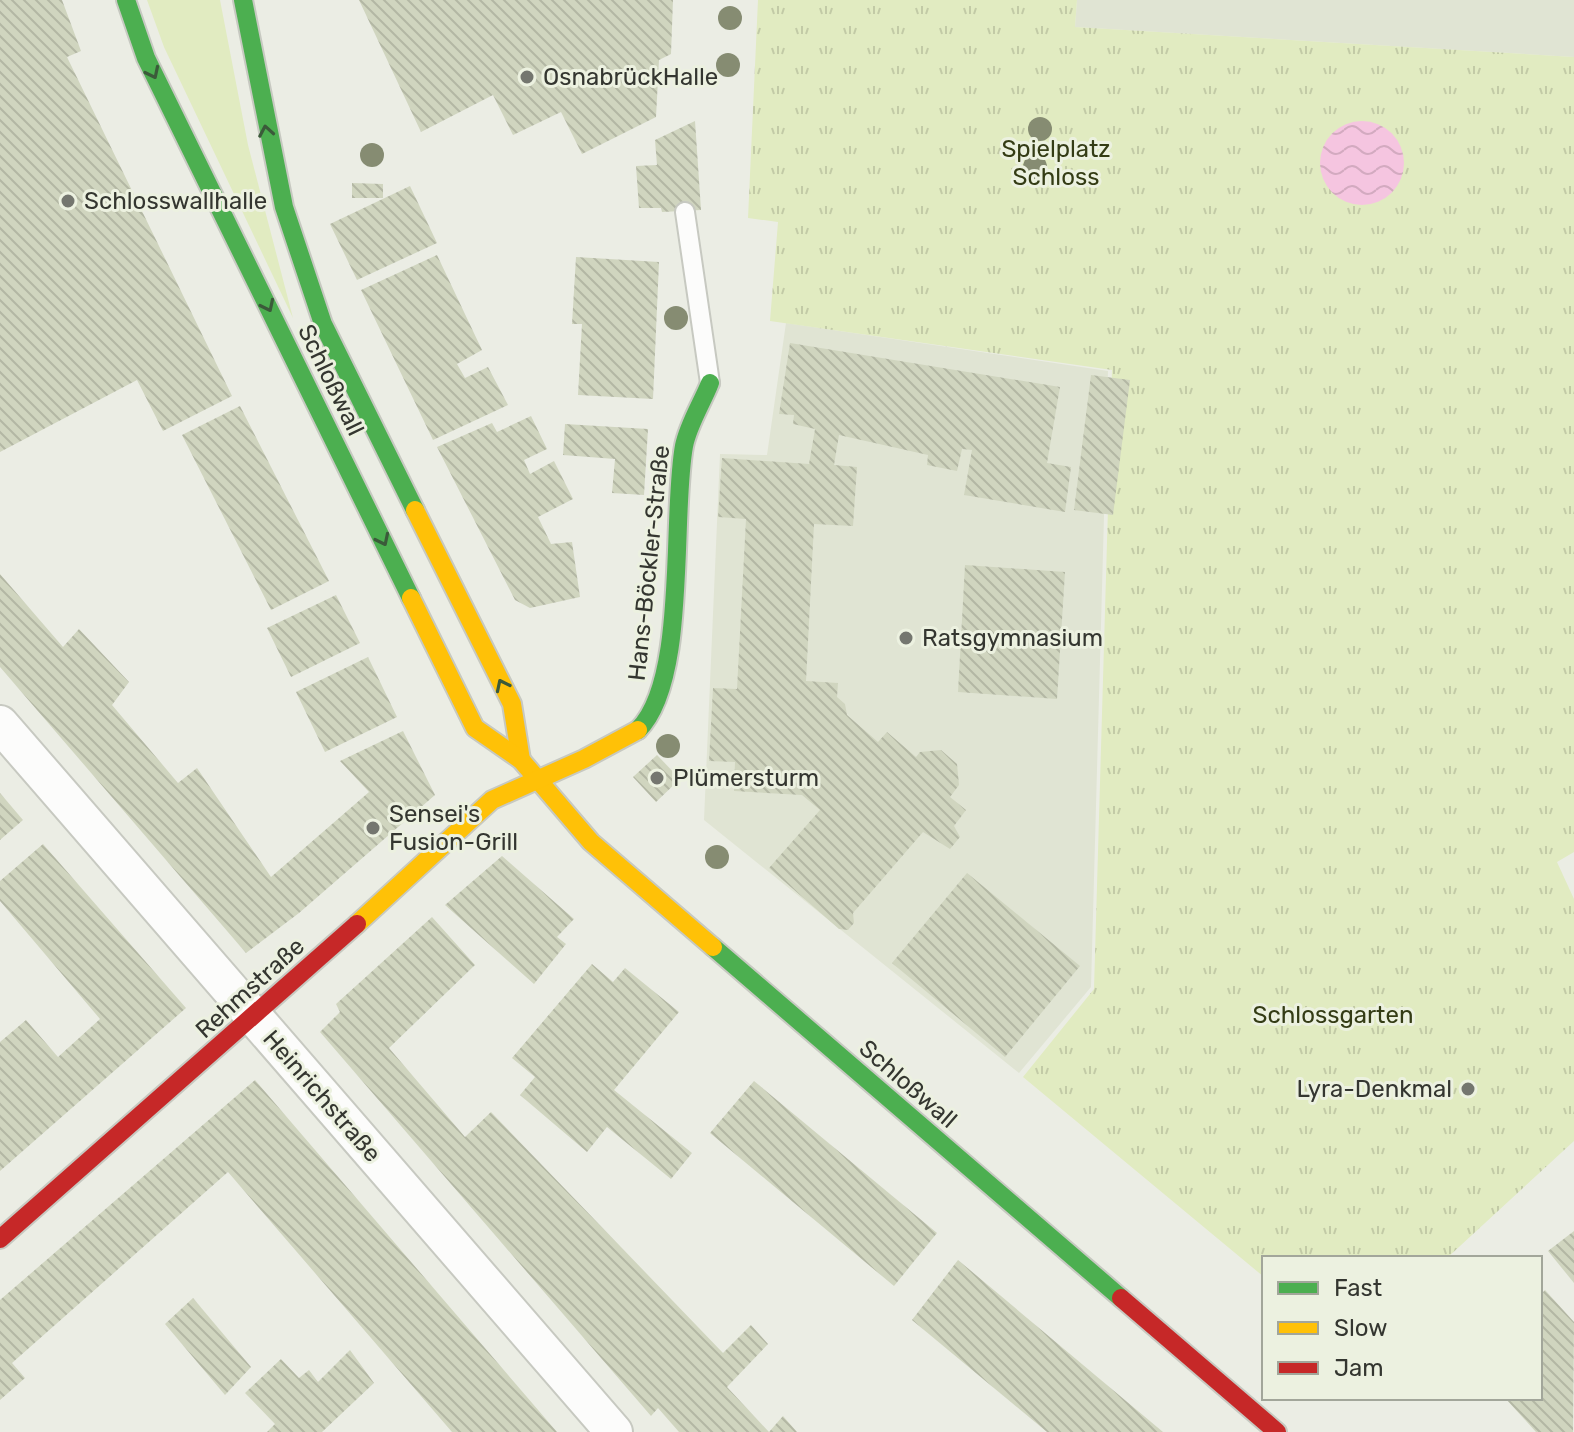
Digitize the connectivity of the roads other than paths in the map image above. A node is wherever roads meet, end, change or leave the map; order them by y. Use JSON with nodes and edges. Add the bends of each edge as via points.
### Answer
{"nodes":[{"id":1,"x":126,"y":0,"type":"edge"},
{"id":2,"x":243,"y":0,"type":"edge"},
{"id":3,"x":685,"y":212,"type":"dead end"},
{"id":4,"x":710,"y":383,"type":"joint"},
{"id":5,"x":0,"y":724,"type":"edge"},
{"id":6,"x":521,"y":760,"type":"junction"},
{"id":7,"x":536,"y":780,"type":"junction"},
{"id":8,"x":254,"y":1018,"type":"junction"},
{"id":9,"x":0,"y":1239,"type":"edge"},
{"id":10,"x":614,"y":1432,"type":"edge"},
{"id":11,"x":1277,"y":1432,"type":"edge"}],
"edges":[{"from":1,"to":6,"type":"main road","name":"Schloßwall","one_way":true,"via":[[153,72],[475,728]]},
{"from":6,"to":2,"type":"main road","name":"Schloßwall","one_way":true,"via":[[512,704],[323,324],[284,207]]},
{"from":3,"to":4,"type":"lane"},
{"from":4,"to":7,"type":"main road","name":"Hans-Böckler-Straße","via":[[684,444],[669,649],[658,698],[641,727],[626,738]]},
{"from":5,"to":8,"type":"street","name":"Heinrichstraße"},
{"from":6,"to":7,"type":"main road","name":"Schloßwall"},
{"from":7,"to":8,"type":"main road","name":"Rehmstraße","via":[[492,800]]},
{"from":7,"to":11,"type":"main road","name":"Schloßwall","via":[[591,842]]},
{"from":8,"to":9,"type":"main road","name":"Rehmstraße"},
{"from":8,"to":10,"type":"street","name":"Heinrichstraße"}]}
